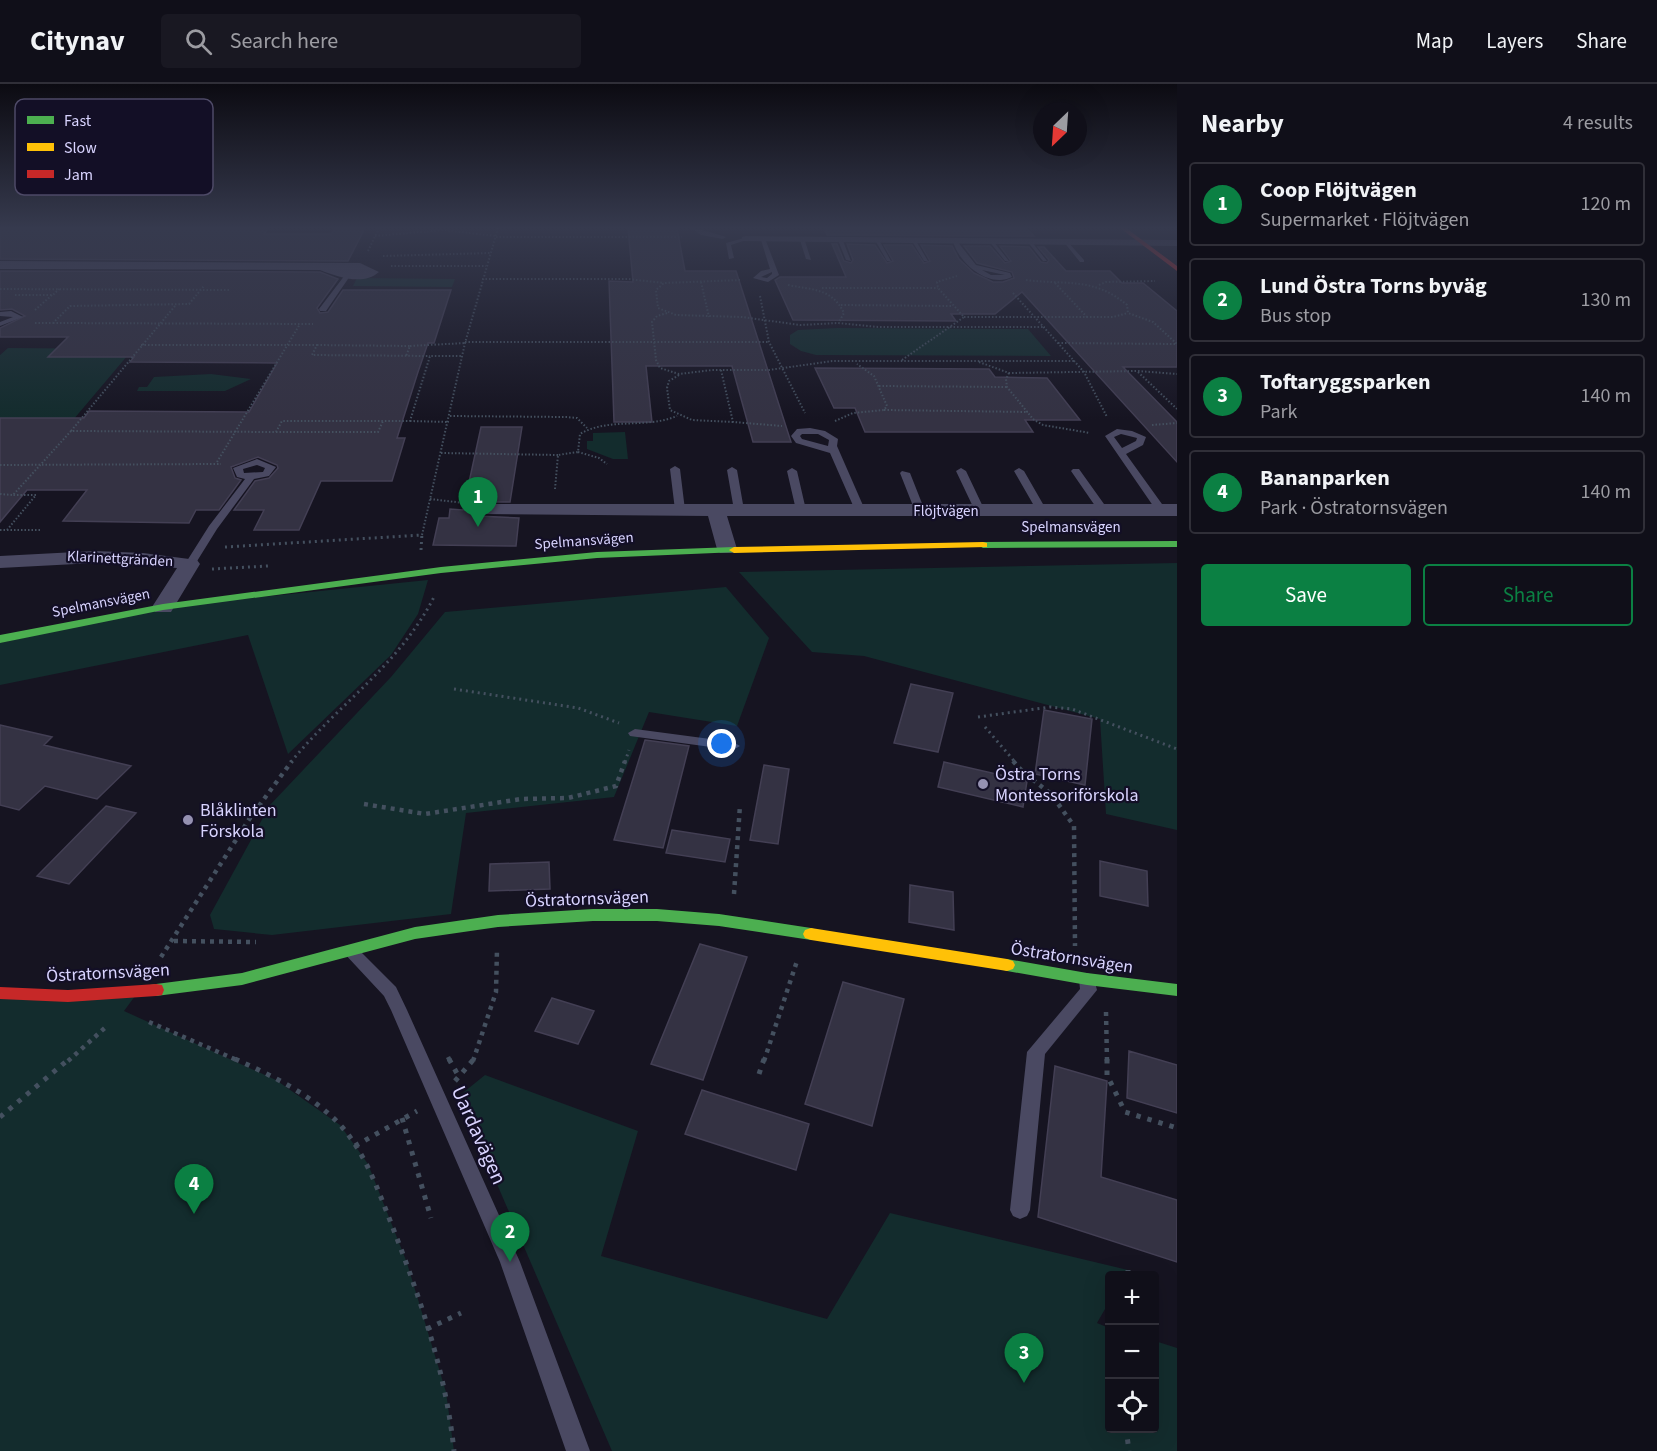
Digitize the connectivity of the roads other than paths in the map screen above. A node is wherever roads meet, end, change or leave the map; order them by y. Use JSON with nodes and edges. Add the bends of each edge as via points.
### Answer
{"nodes":[{"id":1,"x":336,"y":292,"type":"edge"},
{"id":2,"x":323,"y":309,"type":"dead end"},
{"id":3,"x":0,"y":314,"type":"edge"},
{"id":4,"x":0,"y":324,"type":"edge"},
{"id":5,"x":834,"y":451,"type":"junction"},
{"id":6,"x":1120,"y":453,"type":"junction"},
{"id":7,"x":675,"y":469,"type":"dead end"},
{"id":8,"x":732,"y":470,"type":"dead end"},
{"id":9,"x":792,"y":471,"type":"dead end"},
{"id":10,"x":961,"y":471,"type":"dead end"},
{"id":11,"x":1018,"y":471,"type":"dead end"},
{"id":12,"x":1076,"y":471,"type":"dead end"},
{"id":13,"x":904,"y":473,"type":"dead end"},
{"id":14,"x":251,"y":477,"type":"dead end"},
{"id":15,"x":483,"y":510,"type":"road end"},
{"id":16,"x":680,"y":510,"type":"junction"},
{"id":17,"x":716,"y":510,"type":"junction"},
{"id":18,"x":738,"y":510,"type":"junction"},
{"id":19,"x":801,"y":510,"type":"junction"},
{"id":20,"x":860,"y":510,"type":"junction"},
{"id":21,"x":920,"y":511,"type":"junction"},
{"id":22,"x":980,"y":511,"type":"junction"},
{"id":23,"x":1042,"y":511,"type":"junction"},
{"id":24,"x":1104,"y":511,"type":"junction"},
{"id":25,"x":1169,"y":511,"type":"edge"},
{"id":26,"x":1177,"y":544,"type":"edge"},
{"id":27,"x":727,"y":549,"type":"junction"},
{"id":28,"x":0,"y":562,"type":"edge"},
{"id":29,"x":190,"y":564,"type":"junction"},
{"id":30,"x":163,"y":607,"type":"junction"},
{"id":31,"x":0,"y":639,"type":"edge"},
{"id":32,"x":635,"y":733,"type":"road end"},
{"id":33,"x":733,"y":746,"type":"dead end"},
{"id":34,"x":351,"y":952,"type":"junction"},
{"id":35,"x":1083,"y":982,"type":"junction"},
{"id":36,"x":1177,"y":990,"type":"edge"},
{"id":37,"x":0,"y":993,"type":"edge"},
{"id":38,"x":1020,"y":1210,"type":"dead end"},
{"id":39,"x":578,"y":1451,"type":"edge"}],
"edges":[{"from":1,"to":2,"type":"lane"},
{"from":3,"to":4,"type":"lane","via":[[19,317]]},
{"from":5,"to":5,"type":"lane","via":[[799,441],[795,436],[800,431],[825,432],[834,439]]},
{"from":5,"to":20,"type":"lane"},
{"from":6,"to":6,"type":"lane","via":[[1112,434],[1132,432],[1142,437],[1140,443]]},
{"from":6,"to":25,"type":"lane"},
{"from":7,"to":16,"type":"lane"},
{"from":8,"to":18,"type":"lane"},
{"from":9,"to":19,"type":"lane"},
{"from":10,"to":22,"type":"lane"},
{"from":11,"to":23,"type":"lane"},
{"from":12,"to":24,"type":"lane"},
{"from":13,"to":21,"type":"lane"},
{"from":14,"to":29,"type":"lane"},
{"from":15,"to":16,"type":"street","name":"Flöjtvägen"},
{"from":16,"to":17,"type":"street","name":"Flöjtvägen"},
{"from":17,"to":18,"type":"street","name":"Flöjtvägen"},
{"from":17,"to":27,"type":"street"},
{"from":18,"to":19,"type":"street","name":"Flöjtvägen"},
{"from":19,"to":20,"type":"street","name":"Flöjtvägen"},
{"from":20,"to":21,"type":"street","name":"Flöjtvägen"},
{"from":21,"to":22,"type":"street","name":"Flöjtvägen"},
{"from":22,"to":23,"type":"street","name":"Flöjtvägen"},
{"from":23,"to":24,"type":"street","name":"Flöjtvägen"},
{"from":24,"to":25,"type":"street","name":"Flöjtvägen"},
{"from":26,"to":27,"type":"main road","name":"Spelmansvägen"},
{"from":27,"to":30,"type":"main road","name":"Spelmansvägen","via":[[597,555],[441,570]]},
{"from":28,"to":29,"type":"street","name":"Klarinettgränden","via":[[51,556],[147,558]]},
{"from":29,"to":30,"type":"street","name":"Klarinettgränden"},
{"from":30,"to":31,"type":"main road","name":"Spelmansvägen"},
{"from":32,"to":33,"type":"lane"},
{"from":34,"to":35,"type":"main road","name":"Östratornsvägen","via":[[415,933],[498,921],[657,915],[924,950]]},
{"from":34,"to":37,"type":"main road","name":"Östratornsvägen","via":[[242,979],[138,992],[68,996]]},
{"from":34,"to":39,"type":"lane","name":"Uardavägen","via":[[390,992],[510,1262]]},
{"from":35,"to":36,"type":"main road","name":"Östratornsvägen"},
{"from":35,"to":38,"type":"lane","via":[[1036,1052]]}]}
